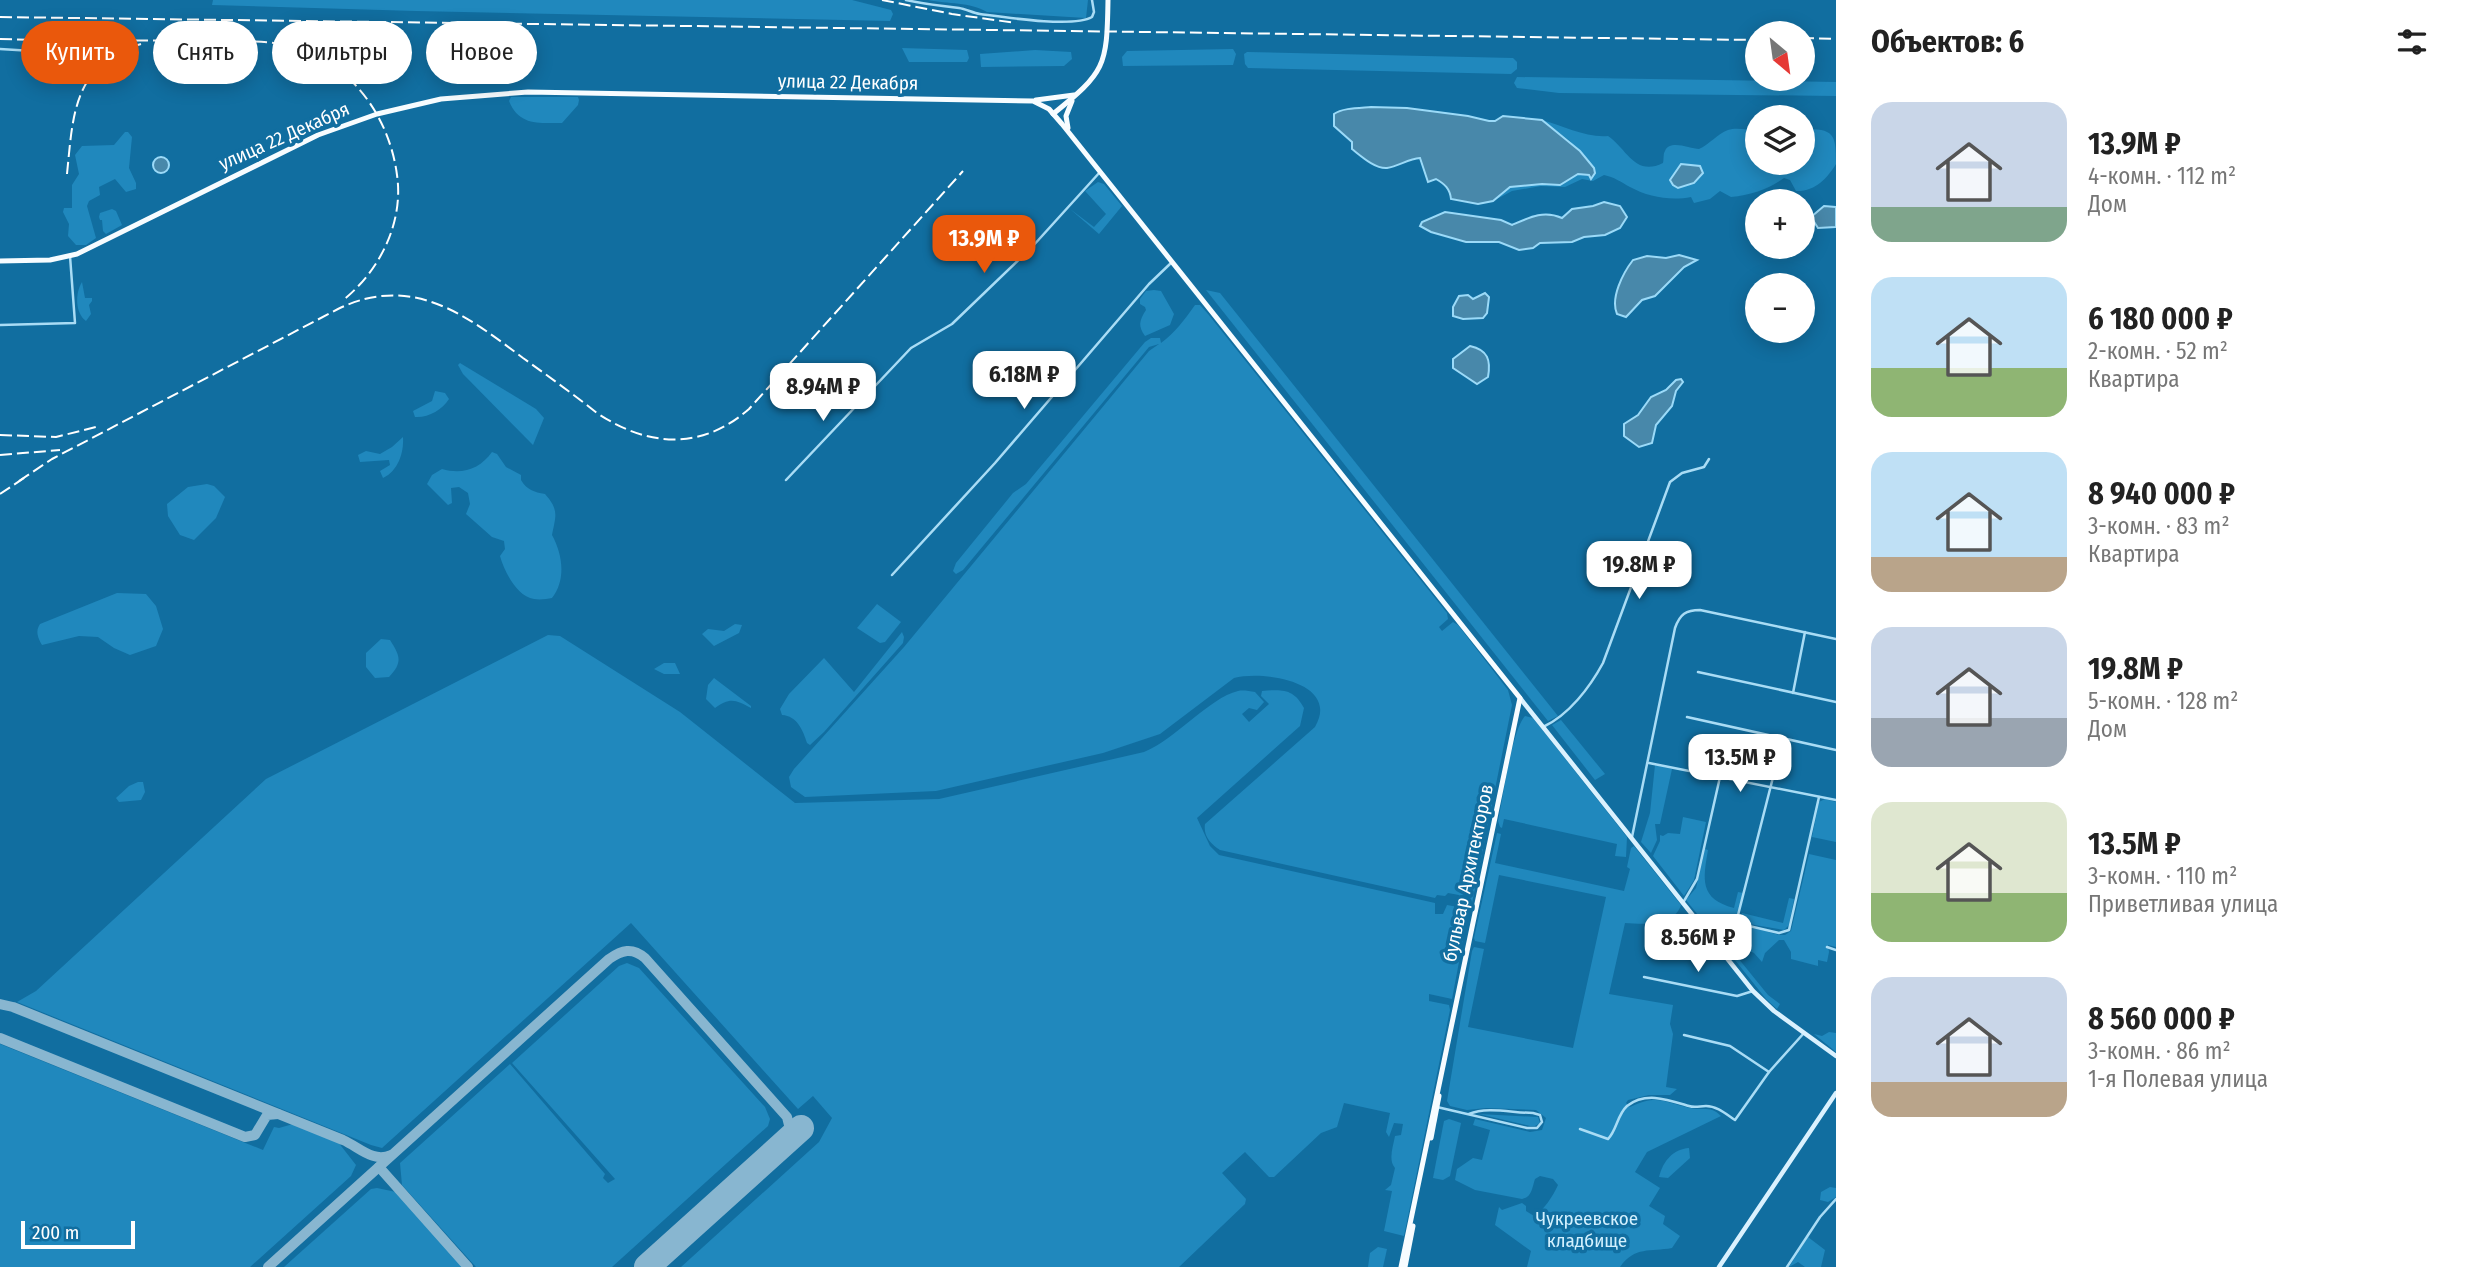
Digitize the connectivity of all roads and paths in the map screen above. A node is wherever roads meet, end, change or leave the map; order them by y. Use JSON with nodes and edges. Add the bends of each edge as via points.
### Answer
{"nodes":[{"id":1,"x":906,"y":0,"type":"edge"},
{"id":2,"x":1092,"y":0,"type":"edge"},
{"id":3,"x":1108,"y":0,"type":"edge"},
{"id":4,"x":0,"y":49,"type":"edge"},
{"id":5,"x":21,"y":50,"type":"edge"},
{"id":6,"x":1080,"y":92,"type":"junction"},
{"id":7,"x":1033,"y":101,"type":"junction"},
{"id":8,"x":1053,"y":114,"type":"junction"},
{"id":9,"x":1070,"y":134,"type":"junction"},
{"id":10,"x":1100,"y":172,"type":"junction"},
{"id":11,"x":70,"y":256,"type":"junction"},
{"id":12,"x":0,"y":261,"type":"edge"},
{"id":13,"x":1171,"y":262,"type":"junction"},
{"id":14,"x":0,"y":325,"type":"edge"},
{"id":15,"x":1709,"y":459,"type":"dead end"},
{"id":16,"x":786,"y":480,"type":"dead end"},
{"id":17,"x":892,"y":575,"type":"dead end"},
{"id":18,"x":1805,"y":632,"type":"junction"},
{"id":19,"x":1836,"y":639,"type":"edge"},
{"id":20,"x":1698,"y":672,"type":"dead end"},
{"id":21,"x":1793,"y":693,"type":"junction"},
{"id":22,"x":1520,"y":698,"type":"junction"},
{"id":23,"x":1836,"y":702,"type":"edge"},
{"id":24,"x":1687,"y":717,"type":"dead end"},
{"id":25,"x":1544,"y":726,"type":"junction"},
{"id":26,"x":1783,"y":738,"type":"junction"},
{"id":27,"x":1836,"y":750,"type":"edge"},
{"id":28,"x":1648,"y":762,"type":"junction"},
{"id":29,"x":1720,"y":777,"type":"junction"},
{"id":30,"x":1770,"y":789,"type":"junction"},
{"id":31,"x":1819,"y":797,"type":"junction"},
{"id":32,"x":1836,"y":800,"type":"edge"},
{"id":33,"x":1632,"y":837,"type":"junction"},
{"id":34,"x":1683,"y":901,"type":"junction"},
{"id":35,"x":1736,"y":923,"type":"junction"},
{"id":36,"x":1713,"y":939,"type":"junction"},
{"id":37,"x":1827,"y":947,"type":"dead end"},
{"id":38,"x":1836,"y":950,"type":"edge"},
{"id":39,"x":1644,"y":977,"type":"dead end"},
{"id":40,"x":1753,"y":990,"type":"junction"},
{"id":41,"x":1804,"y":1033,"type":"junction"},
{"id":42,"x":1684,"y":1035,"type":"dead end"},
{"id":43,"x":1836,"y":1056,"type":"edge"},
{"id":44,"x":1769,"y":1072,"type":"junction"},
{"id":45,"x":1836,"y":1093,"type":"edge"},
{"id":46,"x":1435,"y":1106,"type":"junction"},
{"id":47,"x":1469,"y":1114,"type":"junction"},
{"id":48,"x":1580,"y":1129,"type":"dead end"},
{"id":49,"x":1836,"y":1199,"type":"edge"},
{"id":50,"x":1403,"y":1267,"type":"edge"},
{"id":51,"x":1719,"y":1267,"type":"edge"},
{"id":52,"x":1787,"y":1267,"type":"edge"}],
"edges":[{"from":1,"to":2,"type":"street","via":[[977,13],[1079,21],[1092,17]]},
{"from":3,"to":6,"type":"main road","via":[[1102,65]]},
{"from":4,"to":5,"type":"street"},
{"from":6,"to":7,"type":"main road","name":"улица 22 Декабря"},
{"from":6,"to":8,"type":"main road"},
{"from":6,"to":9,"type":"main road","via":[[1068,109]]},
{"from":7,"to":8,"type":"main road"},
{"from":7,"to":11,"type":"main road","name":"улица 22 Декабря","via":[[528,92],[429,101],[353,121],[299,143]]},
{"from":8,"to":9,"type":"main road"},
{"from":9,"to":10,"type":"main road"},
{"from":10,"to":13,"type":"main road"},
{"from":10,"to":16,"type":"street","via":[[953,324],[911,348]]},
{"from":11,"to":12,"type":"main road","name":"улица 22 Декабря"},
{"from":11,"to":14,"type":"street","via":[[75,323]]},
{"from":13,"to":17,"type":"street"},
{"from":13,"to":22,"type":"main road"},
{"from":15,"to":25,"type":"street","via":[[1704,467],[1670,482],[1603,663],[1564,713]]},
{"from":18,"to":19,"type":"street"},
{"from":18,"to":21,"type":"street"},
{"from":18,"to":28,"type":"street","via":[[1700,610],[1684,612],[1675,628]]},
{"from":20,"to":21,"type":"street"},
{"from":21,"to":23,"type":"street"},
{"from":22,"to":25,"type":"main road"},
{"from":22,"to":46,"type":"main road","name":"бульвар Архитекторов"},
{"from":24,"to":26,"type":"street"},
{"from":25,"to":33,"type":"main road"},
{"from":26,"to":27,"type":"street"},
{"from":26,"to":30,"type":"street"},
{"from":28,"to":29,"type":"street"},
{"from":28,"to":33,"type":"street"},
{"from":29,"to":30,"type":"street"},
{"from":29,"to":34,"type":"street","via":[[1697,879]]},
{"from":30,"to":31,"type":"street"},
{"from":30,"to":35,"type":"street"},
{"from":31,"to":32,"type":"street"},
{"from":31,"to":35,"type":"street","via":[[1789,930],[1779,933]]},
{"from":33,"to":34,"type":"main road"},
{"from":34,"to":36,"type":"main road"},
{"from":35,"to":36,"type":"street"},
{"from":36,"to":40,"type":"main road"},
{"from":37,"to":38,"type":"street"},
{"from":39,"to":40,"type":"street","via":[[1737,996]]},
{"from":40,"to":41,"type":"main road"},
{"from":41,"to":43,"type":"main road"},
{"from":41,"to":44,"type":"street"},
{"from":42,"to":44,"type":"street","via":[[1734,1048]]},
{"from":44,"to":48,"type":"street","via":[[1735,1119],[1711,1107],[1650,1097],[1625,1108],[1608,1139]]},
{"from":45,"to":51,"type":"main road"},
{"from":46,"to":47,"type":"street"},
{"from":46,"to":50,"type":"main road","name":"бульвар Архитекторов"},
{"from":47,"to":47,"type":"street","via":[[1527,1128],[1537,1128],[1542,1122],[1540,1115],[1533,1113]]},
{"from":49,"to":52,"type":"street"}]}
